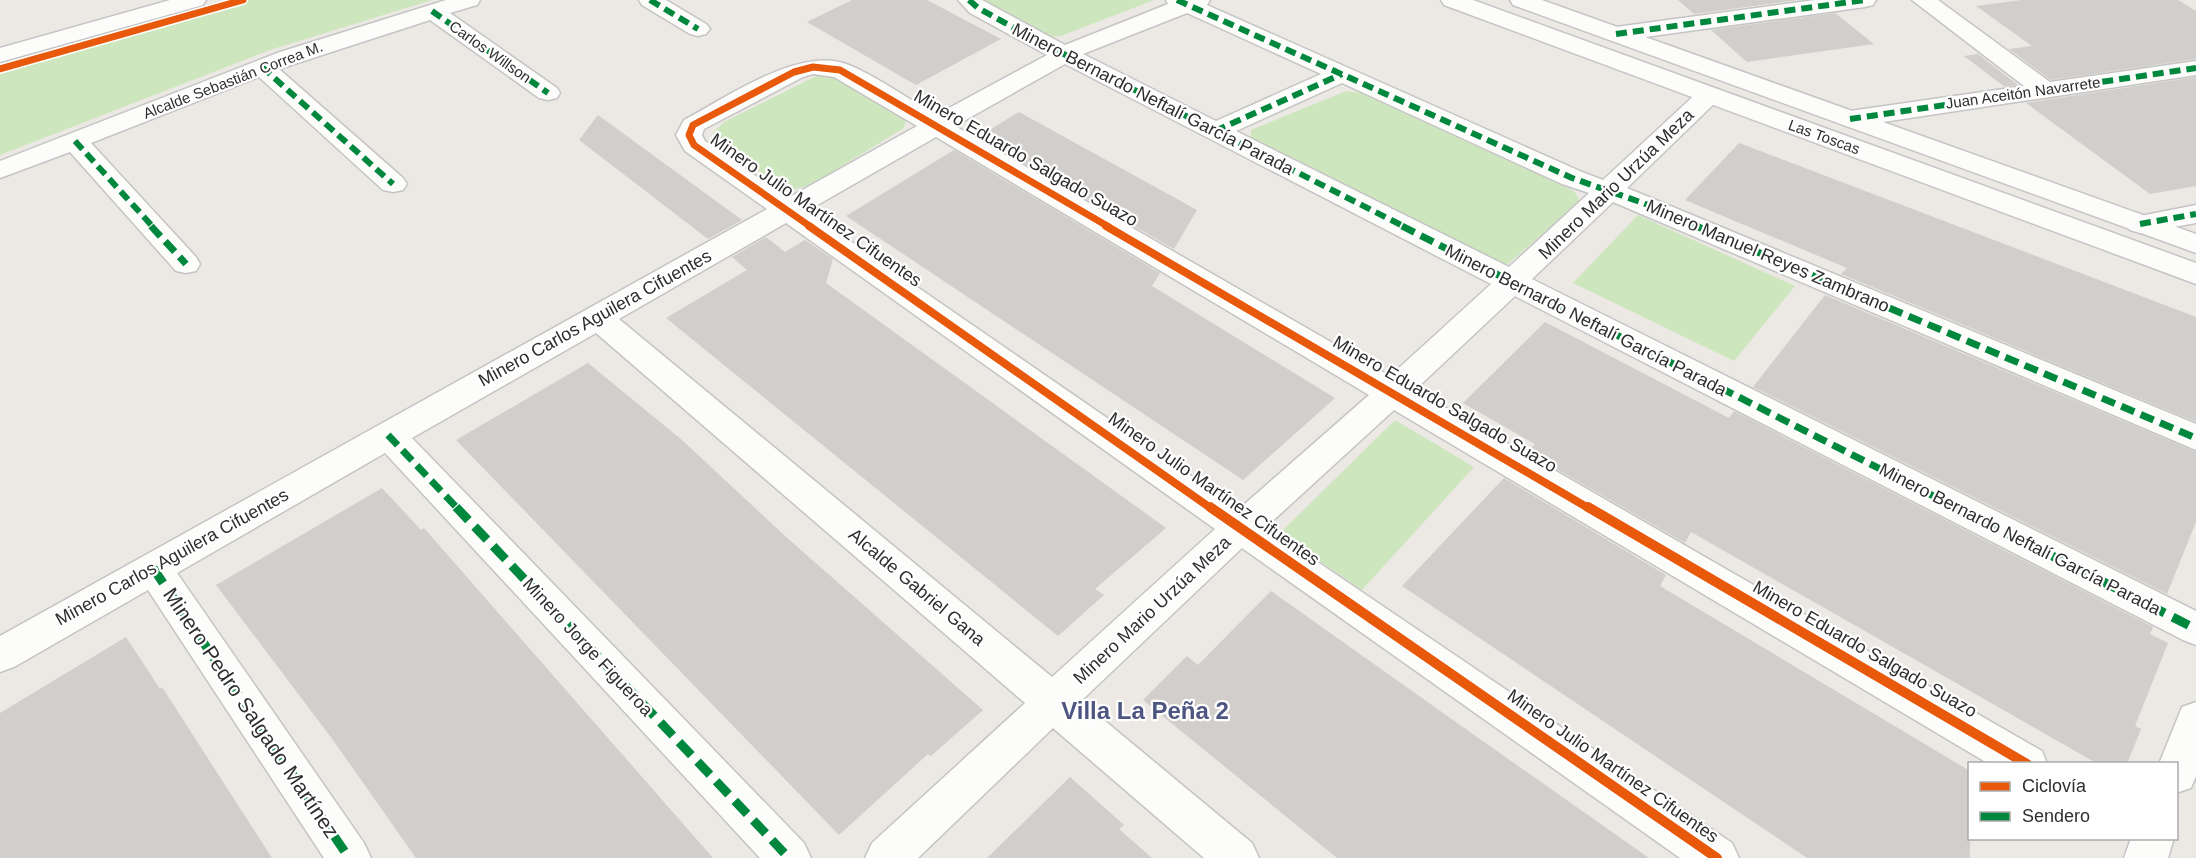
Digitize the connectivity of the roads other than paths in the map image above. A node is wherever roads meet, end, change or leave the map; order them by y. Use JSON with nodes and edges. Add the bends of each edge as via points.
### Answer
{"nodes":[{"id":1,"x":195,"y":0,"type":"edge"},
{"id":2,"x":469,"y":0,"type":"edge"},
{"id":3,"x":650,"y":0,"type":"edge"},
{"id":4,"x":1452,"y":0,"type":"edge"},
{"id":5,"x":1521,"y":0,"type":"edge"},
{"id":6,"x":1865,"y":0,"type":"edge"},
{"id":7,"x":1923,"y":0,"type":"edge"},
{"id":8,"x":1188,"y":2,"type":"edge"},
{"id":9,"x":973,"y":4,"type":"edge"},
{"id":10,"x":144,"y":7,"type":"edge"},
{"id":11,"x":432,"y":11,"type":"junction"},
{"id":12,"x":698,"y":29,"type":"dead end"},
{"id":13,"x":1616,"y":34,"type":"junction"},
{"id":14,"x":1065,"y":54,"type":"junction"},
{"id":15,"x":0,"y":55,"type":"edge"},
{"id":16,"x":262,"y":67,"type":"junction"},
{"id":17,"x":2196,"y":68,"type":"edge"},
{"id":18,"x":1342,"y":74,"type":"junction"},
{"id":19,"x":2045,"y":90,"type":"junction"},
{"id":20,"x":548,"y":93,"type":"dead end"},
{"id":21,"x":1709,"y":95,"type":"junction"},
{"id":22,"x":1850,"y":119,"type":"junction"},
{"id":23,"x":936,"y":125,"type":"junction"},
{"id":24,"x":1215,"y":131,"type":"junction"},
{"id":25,"x":75,"y":141,"type":"junction"},
{"id":26,"x":694,"y":145,"type":"joint"},
{"id":27,"x":0,"y":170,"type":"edge"},
{"id":28,"x":393,"y":184,"type":"dead end"},
{"id":29,"x":1608,"y":191,"type":"junction"},
{"id":30,"x":787,"y":210,"type":"junction"},
{"id":31,"x":2196,"y":214,"type":"edge"},
{"id":32,"x":2140,"y":224,"type":"junction"},
{"id":33,"x":2196,"y":244,"type":"edge"},
{"id":34,"x":186,"y":264,"type":"dead end"},
{"id":35,"x":2196,"y":274,"type":"edge"},
{"id":36,"x":1512,"y":283,"type":"junction"},
{"id":37,"x":597,"y":317,"type":"junction"},
{"id":38,"x":1392,"y":393,"type":"junction"},
{"id":39,"x":388,"y":435,"type":"junction"},
{"id":40,"x":2196,"y":438,"type":"edge"},
{"id":41,"x":1240,"y":528,"type":"junction"},
{"id":42,"x":153,"y":568,"type":"junction"},
{"id":43,"x":2196,"y":629,"type":"edge"},
{"id":44,"x":0,"y":655,"type":"edge"},
{"id":45,"x":1053,"y":702,"type":"junction"},
{"id":46,"x":2196,"y":720,"type":"edge"},
{"id":47,"x":2024,"y":762,"type":"edge"},
{"id":48,"x":2178,"y":769,"type":"edge"},
{"id":49,"x":2152,"y":840,"type":"edge"},
{"id":50,"x":349,"y":858,"type":"edge"},
{"id":51,"x":789,"y":858,"type":"edge"},
{"id":52,"x":887,"y":858,"type":"edge"},
{"id":53,"x":1237,"y":858,"type":"edge"},
{"id":54,"x":1717,"y":858,"type":"edge"},
{"id":55,"x":2146,"y":858,"type":"edge"}],
"edges":[{"from":1,"to":10,"type":"street"},
{"from":2,"to":11,"type":"street","name":"Alcalde Sebastián Correa M."},
{"from":3,"to":12,"type":"street"},
{"from":4,"to":21,"type":"street","name":"Las Toscas"},
{"from":5,"to":13,"type":"street","name":"Las Toscas"},
{"from":6,"to":13,"type":"street"},
{"from":7,"to":19,"type":"street"},
{"from":8,"to":14,"type":"street","name":"Minero Carlos Aguilera Cifuentes"},
{"from":8,"to":18,"type":"street","name":"Minero Manuel Reyes Zambrano"},
{"from":9,"to":14,"type":"street","name":"Minero Bernardo Neftalí García Parada"},
{"from":10,"to":15,"type":"street"},
{"from":11,"to":16,"type":"street","name":"Alcalde Sebastián Correa M."},
{"from":11,"to":20,"type":"street","name":"Carlos Willson"},
{"from":13,"to":22,"type":"street","name":"Las Toscas"},
{"from":14,"to":23,"type":"street","name":"Minero Carlos Aguilera Cifuentes"},
{"from":14,"to":24,"type":"street","name":"Minero Bernardo Neftalí García Parada"},
{"from":16,"to":25,"type":"street","name":"Alcalde Sebastián Correa M."},
{"from":16,"to":28,"type":"street"},
{"from":17,"to":19,"type":"street","name":"Juan Aceitón Navarrete"},
{"from":18,"to":24,"type":"street"},
{"from":18,"to":29,"type":"street","name":"Minero Manuel Reyes Zambrano"},
{"from":19,"to":22,"type":"street","name":"Juan Aceitón Navarrete"},
{"from":21,"to":29,"type":"street","name":"Minero Mario Urzúa Meza"},
{"from":21,"to":35,"type":"street","name":"Las Toscas"},
{"from":22,"to":32,"type":"street","name":"Las Toscas"},
{"from":23,"to":26,"type":"street","name":"Minero Eduardo Salgado Suazo","via":[[847,73],[823,66],[795,72],[699,121],[689,135]]},
{"from":23,"to":30,"type":"street","name":"Minero Carlos Aguilera Cifuentes"},
{"from":23,"to":38,"type":"street","name":"Minero Eduardo Salgado Suazo"},
{"from":24,"to":36,"type":"street","name":"Minero Bernardo Neftalí García Parada"},
{"from":25,"to":27,"type":"street","name":"Alcalde Sebastián Correa M."},
{"from":25,"to":34,"type":"street"},
{"from":26,"to":30,"type":"street","name":"Minero Julio Martínez Cifuentes"},
{"from":29,"to":36,"type":"street","name":"Minero Mario Urzúa Meza"},
{"from":29,"to":40,"type":"street","name":"Minero Manuel Reyes Zambrano"},
{"from":30,"to":37,"type":"street","name":"Minero Carlos Aguilera Cifuentes"},
{"from":30,"to":41,"type":"street","name":"Minero Julio Martínez Cifuentes"},
{"from":31,"to":32,"type":"street"},
{"from":32,"to":33,"type":"street","name":"Las Toscas"},
{"from":36,"to":38,"type":"street","name":"Minero Mario Urzúa Meza"},
{"from":36,"to":43,"type":"street","name":"Minero Bernardo Neftalí García Parada"},
{"from":37,"to":39,"type":"street","name":"Minero Carlos Aguilera Cifuentes"},
{"from":37,"to":45,"type":"street","name":"Alcalde Gabriel Gana"},
{"from":38,"to":41,"type":"street","name":"Minero Mario Urzúa Meza"},
{"from":38,"to":47,"type":"street","name":"Minero Eduardo Salgado Suazo"},
{"from":39,"to":42,"type":"street","name":"Minero Carlos Aguilera Cifuentes"},
{"from":39,"to":51,"type":"street","name":"Minero Jorge Figueroa"},
{"from":41,"to":45,"type":"street","name":"Minero Mario Urzúa Meza"},
{"from":41,"to":54,"type":"street","name":"Minero Julio Martínez Cifuentes"},
{"from":42,"to":44,"type":"street","name":"Minero Carlos Aguilera Cifuentes"},
{"from":42,"to":50,"type":"street","name":"Minero Pedro Salgado Martínez"},
{"from":45,"to":52,"type":"street","name":"Minero Mario Urzúa Meza"},
{"from":45,"to":53,"type":"street","name":"Alcalde Gabriel Gana"},
{"from":46,"to":48,"type":"street"},
{"from":49,"to":55,"type":"street"}]}
